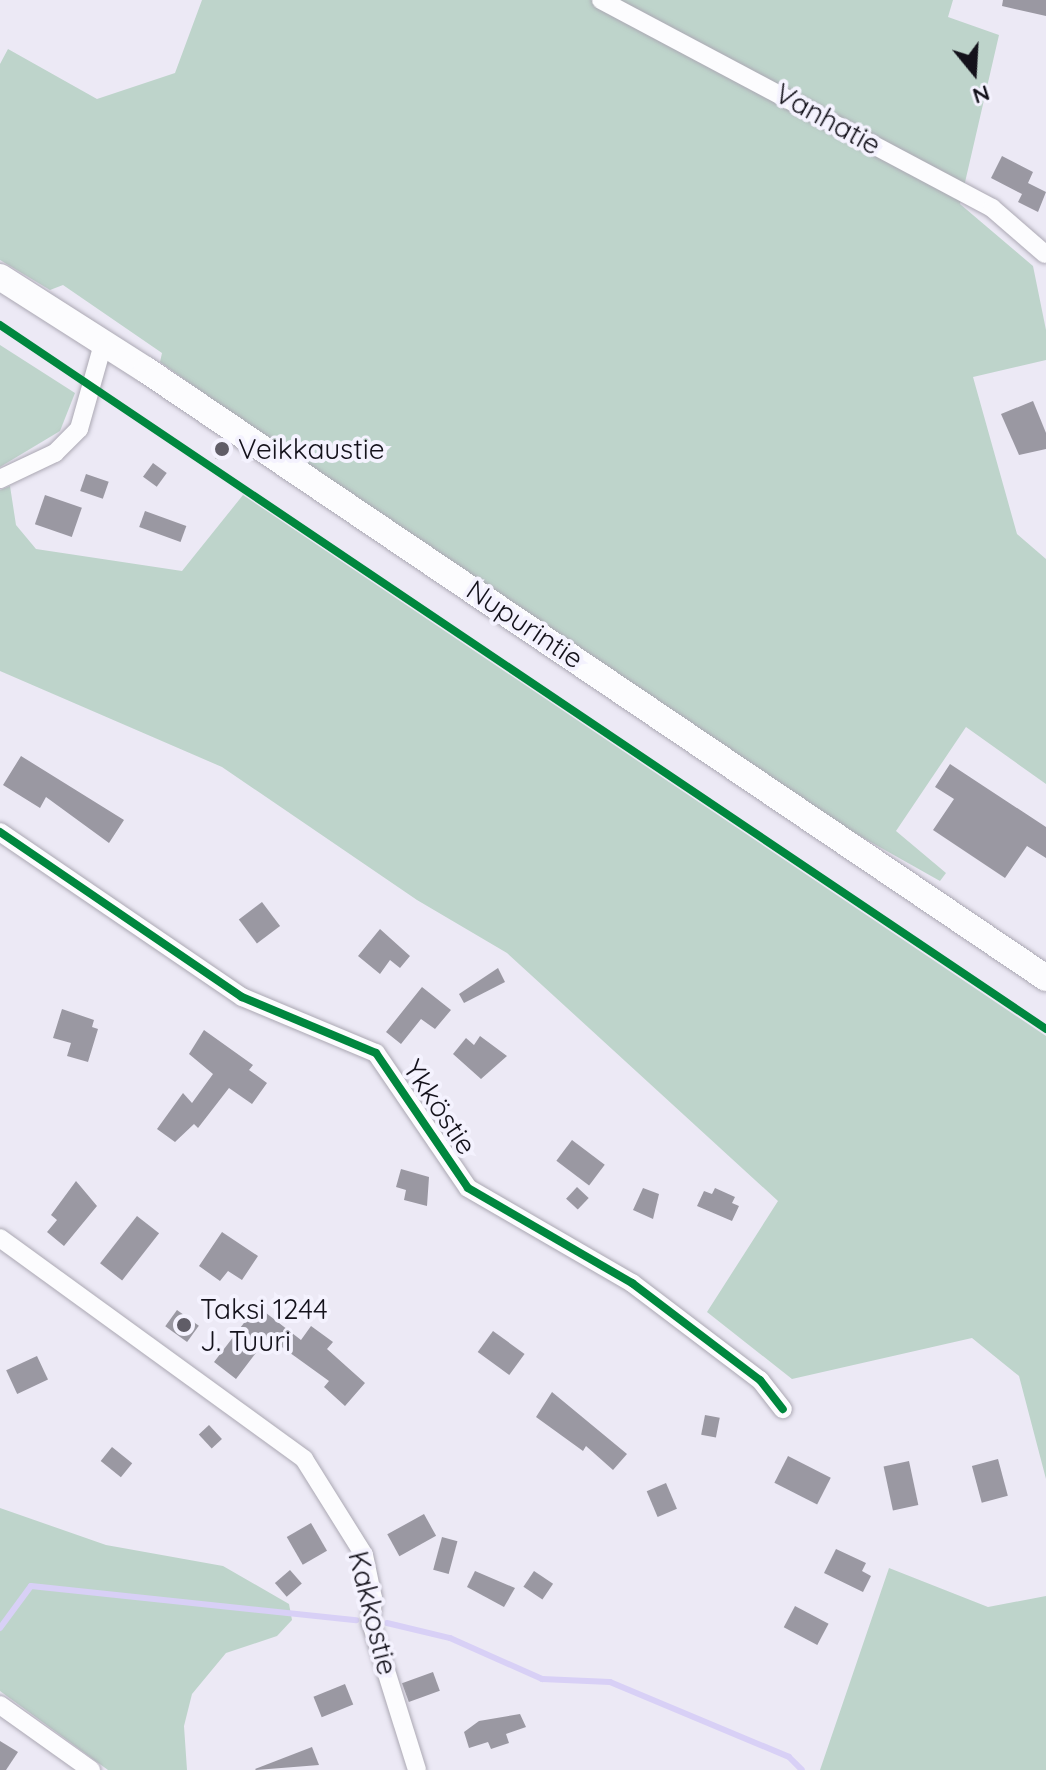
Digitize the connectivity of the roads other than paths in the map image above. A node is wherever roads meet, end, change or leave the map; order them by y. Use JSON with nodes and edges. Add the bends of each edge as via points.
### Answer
{"nodes":[{"id":1,"x":601,"y":0,"type":"edge"},
{"id":2,"x":1046,"y":254,"type":"edge"},
{"id":3,"x":0,"y":277,"type":"edge"},
{"id":4,"x":103,"y":344,"type":"junction"},
{"id":5,"x":0,"y":479,"type":"edge"},
{"id":6,"x":0,"y":832,"type":"edge"},
{"id":7,"x":1046,"y":978,"type":"edge"},
{"id":8,"x":0,"y":1238,"type":"edge"},
{"id":9,"x":783,"y":1409,"type":"dead end"},
{"id":10,"x":0,"y":1705,"type":"edge"},
{"id":11,"x":91,"y":1770,"type":"edge"},
{"id":12,"x":417,"y":1770,"type":"edge"}],
"edges":[{"from":1,"to":2,"type":"street","name":"Vanhatie","via":[[992,208]]},
{"from":3,"to":4,"type":"main road","name":"Nupurintie"},
{"from":4,"to":5,"type":"street","via":[[79,429],[55,453]]},
{"from":4,"to":7,"type":"main road","name":"Nupurintie"},
{"from":6,"to":9,"type":"street","name":"Ykköstie","via":[[242,997],[376,1053],[468,1188],[632,1283],[760,1380]]},
{"from":8,"to":12,"type":"street","name":"Kakkostie","via":[[304,1459],[364,1555],[373,1598],[371,1623]]},
{"from":10,"to":11,"type":"street"}]}
